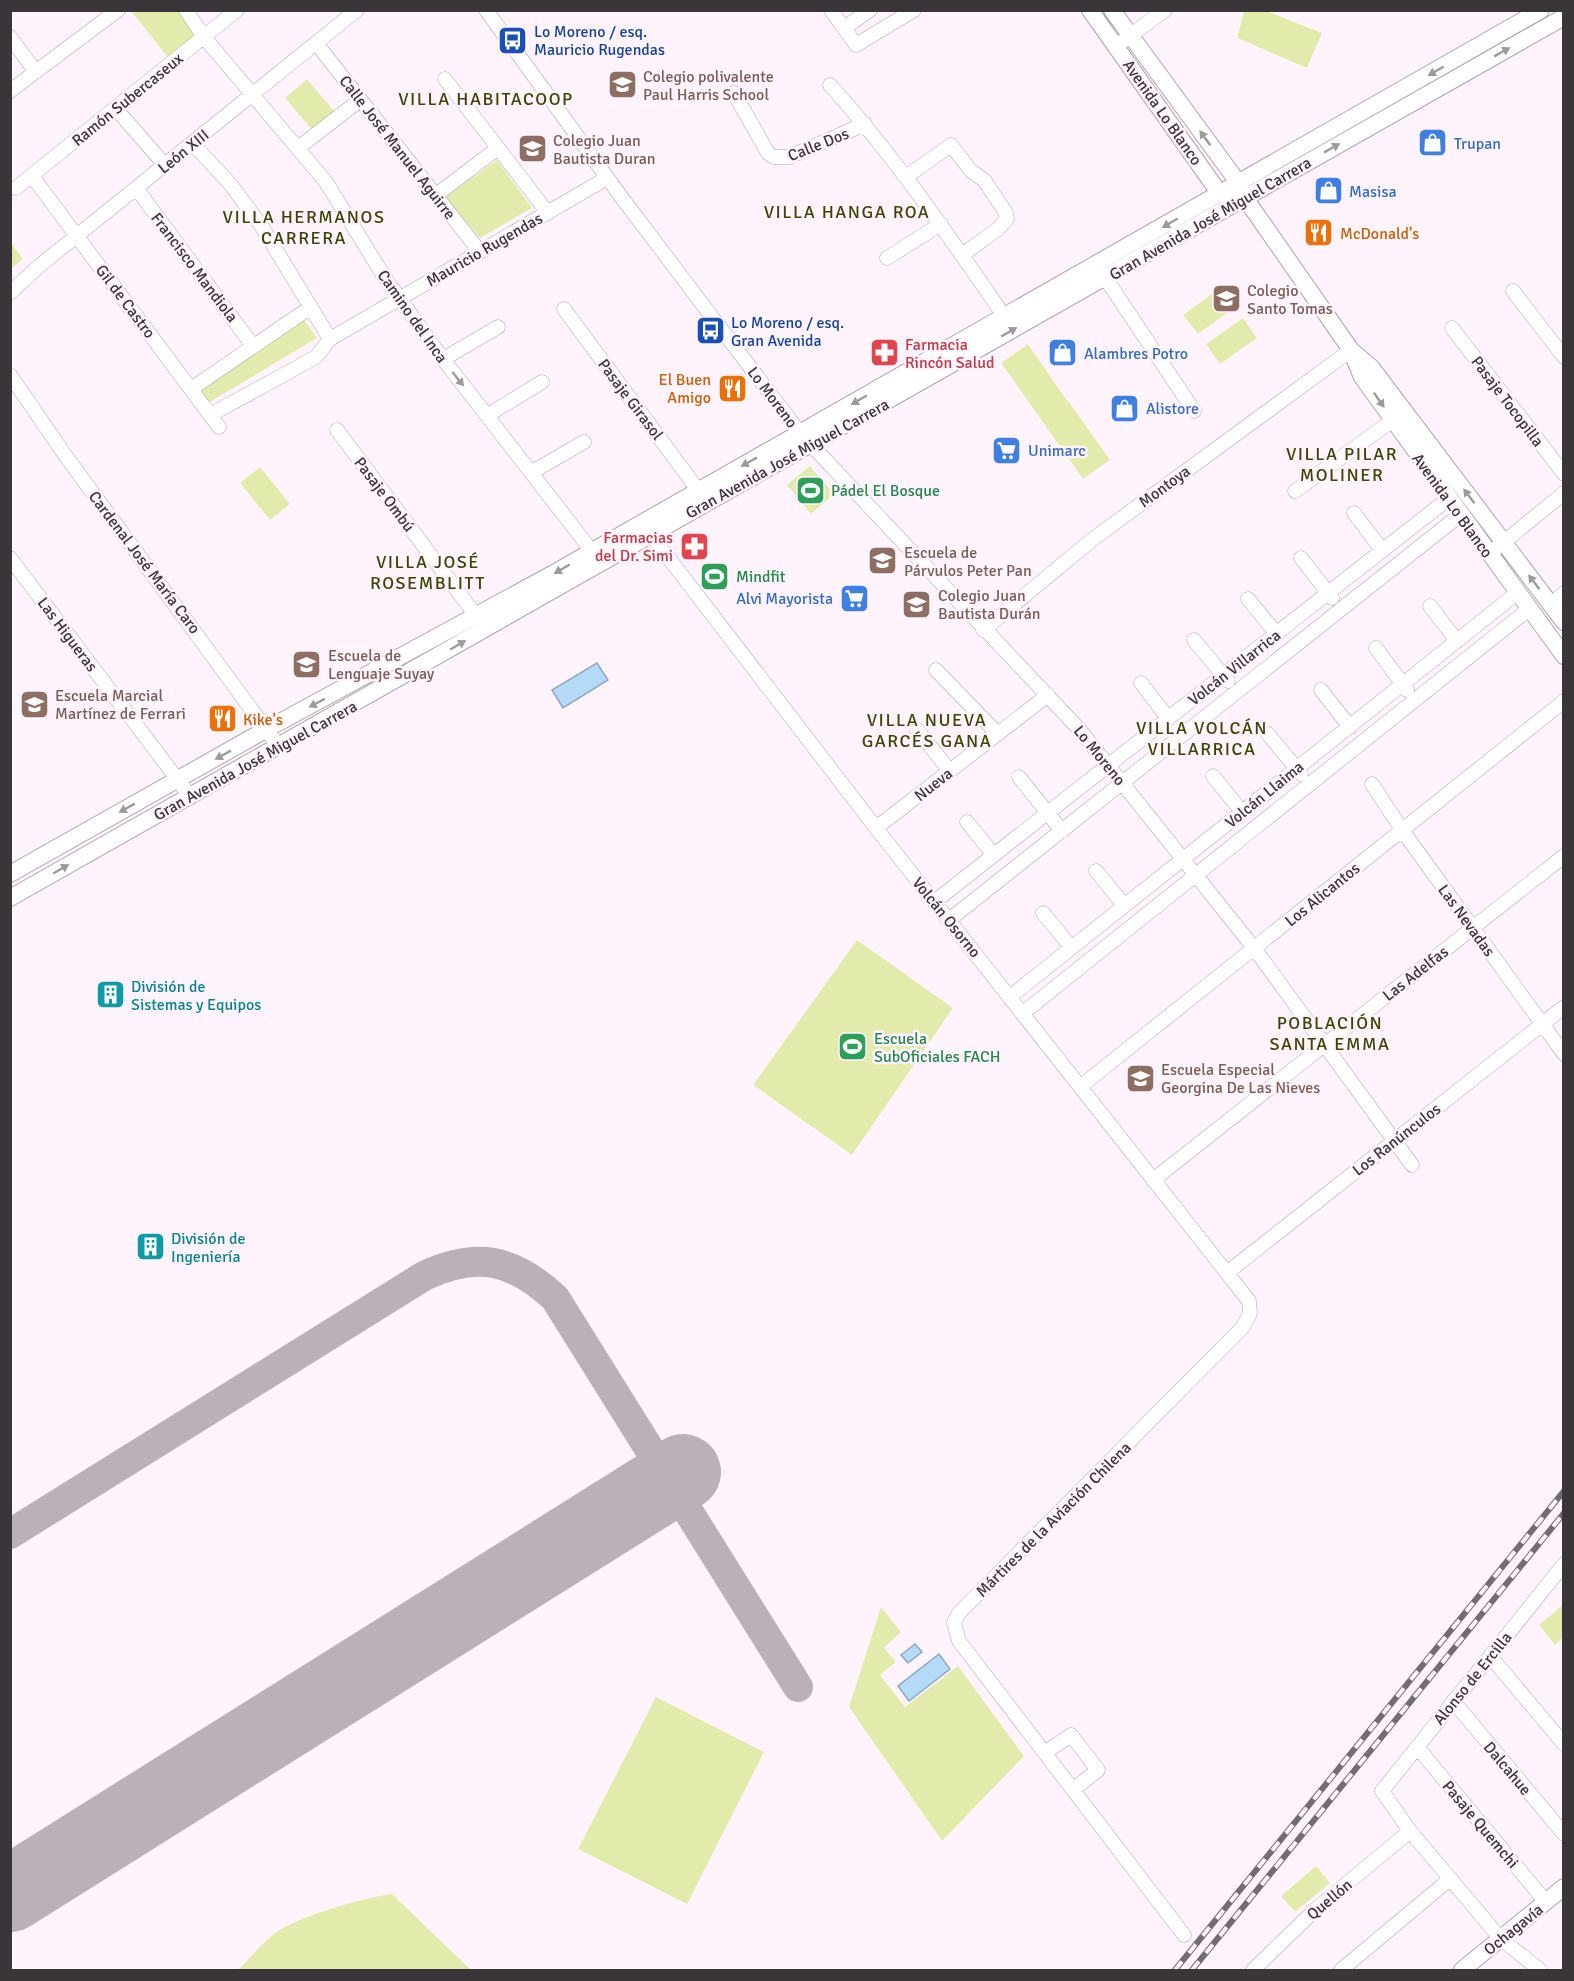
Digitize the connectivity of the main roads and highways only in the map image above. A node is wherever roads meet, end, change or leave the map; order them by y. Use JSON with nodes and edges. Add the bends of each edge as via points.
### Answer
{"nodes":[{"id":1,"x":1090,"y":10,"type":"edge"},
{"id":2,"x":1112,"y":10,"type":"edge"},
{"id":3,"x":1541,"y":15,"type":"edge"},
{"id":4,"x":1563,"y":17,"type":"edge"},
{"id":5,"x":1242,"y":191,"type":"junction"},
{"id":6,"x":1220,"y":194,"type":"junction"},
{"id":7,"x":1351,"y":350,"type":"junction"},
{"id":8,"x":597,"y":557,"type":"junction"},
{"id":9,"x":1557,"y":599,"type":"edge"},
{"id":10,"x":1563,"y":622,"type":"edge"},
{"id":11,"x":1563,"y":656,"type":"edge"},
{"id":12,"x":10,"y":874,"type":"edge"},
{"id":13,"x":10,"y":898,"type":"edge"},
{"id":14,"x":1563,"y":1887,"type":"edge"},
{"id":15,"x":1462,"y":1971,"type":"edge"}],
"edges":[{"from":1,"to":6,"type":"main road","name":"Avenida Lo Blanco"},
{"from":5,"to":2,"type":"main road","name":"Avenida Lo Blanco","one_way":true},
{"from":3,"to":4,"type":"main road","name":"Gran Avenida José Miguel Carrera"},
{"from":3,"to":5,"type":"main road","name":"Gran Avenida José Miguel Carrera"},
{"from":5,"to":6,"type":"main road","name":"Gran Avenida José Miguel Carrera"},
{"from":5,"to":7,"type":"main road","name":"Avenida Lo Blanco"},
{"from":8,"to":5,"type":"main road","name":"Gran Avenida José Miguel Carrera","one_way":true,"via":[[651,535],[1106,279]]},
{"from":6,"to":8,"type":"main road","name":"Gran Avenida José Miguel Carrera","one_way":true,"via":[[698,490]]},
{"from":9,"to":7,"type":"main road","name":"Avenida Lo Blanco","one_way":true,"via":[[1504,543],[1371,367]]},
{"from":7,"to":11,"type":"main road","name":"Avenida Lo Blanco","one_way":true,"via":[[1357,368],[1393,420]]},
{"from":8,"to":12,"type":"main road","name":"Gran Avenida José Miguel Carrera","one_way":true,"via":[[477,616],[267,729]]},
{"from":13,"to":8,"type":"main road","name":"Gran Avenida José Miguel Carrera","one_way":true,"via":[[279,747]]},
{"from":9,"to":10,"type":"main road","name":"Avenida Lo Blanco"},
{"from":14,"to":15,"type":"main road","name":"Ochagavía"}]}
